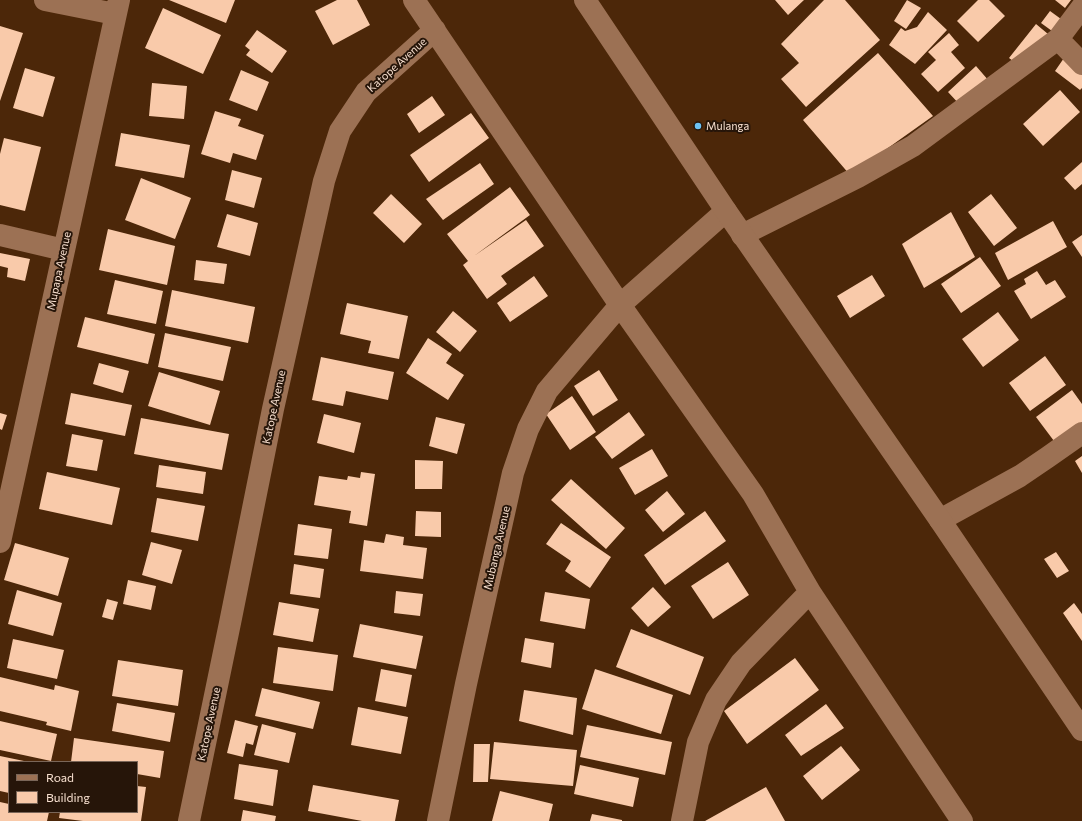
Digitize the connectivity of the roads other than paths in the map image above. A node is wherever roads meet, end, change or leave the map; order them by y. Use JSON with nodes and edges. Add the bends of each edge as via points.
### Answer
{"nodes":[{"id":1,"x":45,"y":0,"type":"edge"},
{"id":2,"x":414,"y":0,"type":"edge"},
{"id":3,"x":585,"y":0,"type":"edge"},
{"id":4,"x":117,"y":7,"type":"edge"},
{"id":5,"x":1082,"y":7,"type":"edge"},
{"id":6,"x":435,"y":30,"type":"junction"},
{"id":7,"x":1058,"y":39,"type":"junction"},
{"id":8,"x":1082,"y":64,"type":"edge"},
{"id":9,"x":726,"y":211,"type":"junction"},
{"id":10,"x":0,"y":235,"type":"edge"},
{"id":11,"x":742,"y":235,"type":"junction"},
{"id":12,"x":64,"y":250,"type":"junction"},
{"id":13,"x":620,"y":305,"type":"junction"},
{"id":14,"x":1082,"y":433,"type":"edge"},
{"id":15,"x":940,"y":520,"type":"junction"},
{"id":16,"x":0,"y":542,"type":"edge"},
{"id":17,"x":810,"y":592,"type":"junction"},
{"id":18,"x":1082,"y":730,"type":"edge"},
{"id":19,"x":189,"y":821,"type":"edge"},
{"id":20,"x":438,"y":821,"type":"edge"},
{"id":21,"x":682,"y":821,"type":"edge"},
{"id":22,"x":962,"y":821,"type":"edge"}],
"edges":[{"from":1,"to":4,"type":"street"},
{"from":2,"to":6,"type":"street"},
{"from":3,"to":9,"type":"street"},
{"from":4,"to":12,"type":"street","name":"Mupapa Avenue"},
{"from":5,"to":7,"type":"street"},
{"from":6,"to":13,"type":"street"},
{"from":6,"to":19,"type":"street","name":"Katope Avenue","via":[[366,92],[340,130],[324,181],[273,409]]},
{"from":7,"to":8,"type":"street"},
{"from":7,"to":11,"type":"street","via":[[913,146],[858,177]]},
{"from":9,"to":11,"type":"street"},
{"from":9,"to":13,"type":"street","name":"Mubanga Avenue"},
{"from":10,"to":12,"type":"street"},
{"from":11,"to":15,"type":"street"},
{"from":12,"to":16,"type":"street","name":"Mupapa Avenue"},
{"from":13,"to":17,"type":"street","via":[[753,494]]},
{"from":13,"to":20,"type":"street","name":"Mubanga Avenue","via":[[547,391],[528,429],[514,473]]},
{"from":14,"to":15,"type":"street","via":[[1020,476]]},
{"from":15,"to":18,"type":"street"},
{"from":17,"to":21,"type":"street","via":[[741,663],[716,700],[698,742]]},
{"from":17,"to":22,"type":"street"}]}
